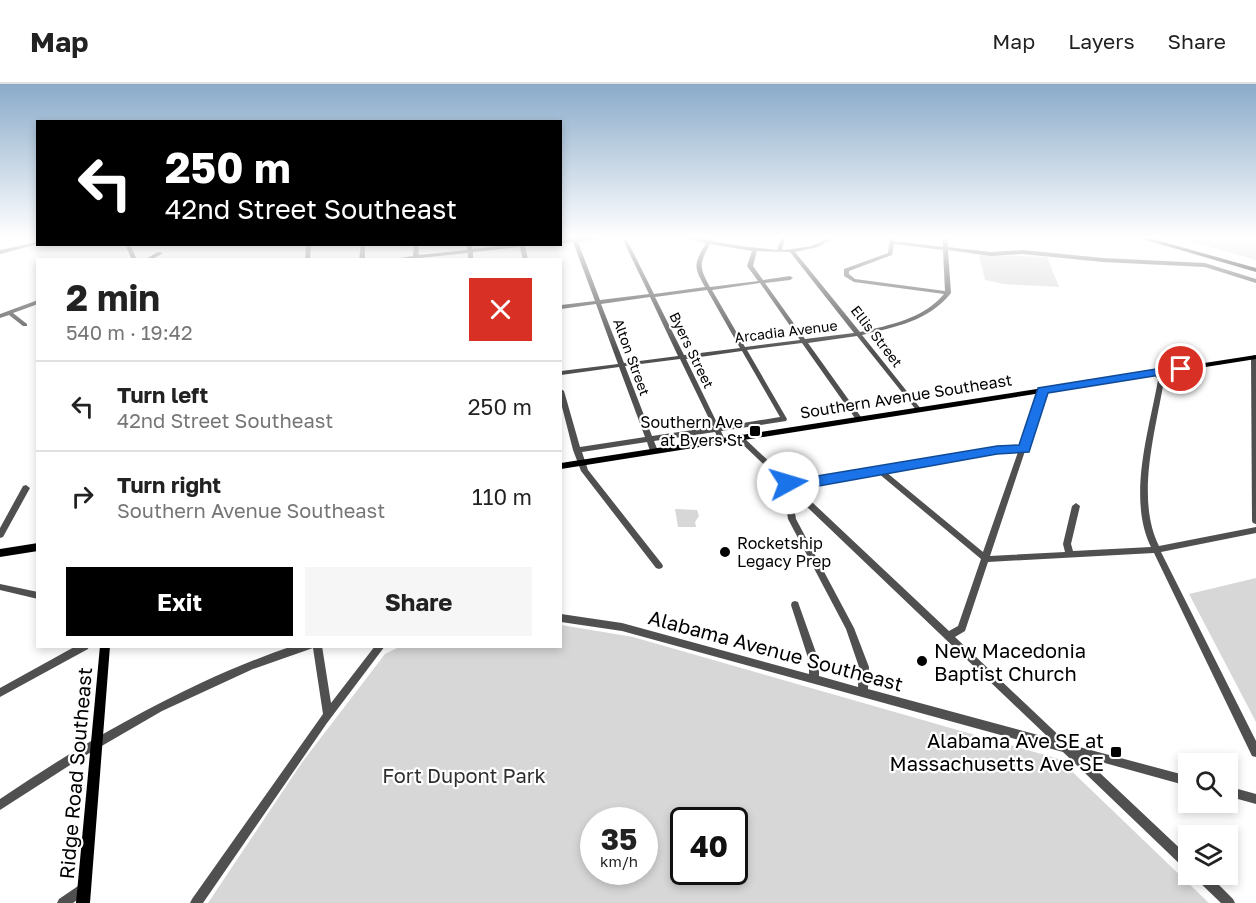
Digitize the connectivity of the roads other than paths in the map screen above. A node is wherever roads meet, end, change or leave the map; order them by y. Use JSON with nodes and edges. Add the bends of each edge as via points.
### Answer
{"nodes":[{"id":1,"x":589,"y":276,"type":"edge"},
{"id":2,"x":642,"y":276,"type":"edge"},
{"id":3,"x":702,"y":276,"type":"edge"},
{"id":4,"x":758,"y":276,"type":"edge"},
{"id":5,"x":813,"y":276,"type":"edge"},
{"id":6,"x":848,"y":276,"type":"edge"},
{"id":7,"x":947,"y":276,"type":"edge"},
{"id":8,"x":1241,"y":276,"type":"edge"},
{"id":9,"x":790,"y":278,"type":"dead end"},
{"id":10,"x":1256,"y":281,"type":"edge"},
{"id":11,"x":763,"y":282,"type":"junction"},
{"id":12,"x":708,"y":289,"type":"junction"},
{"id":13,"x":948,"y":293,"type":"junction"},
{"id":14,"x":652,"y":296,"type":"junction"},
{"id":15,"x":598,"y":302,"type":"junction"},
{"id":16,"x":36,"y":303,"type":"edge"},
{"id":17,"x":562,"y":307,"type":"edge"},
{"id":18,"x":10,"y":313,"type":"junction"},
{"id":19,"x":0,"y":316,"type":"edge"},
{"id":20,"x":25,"y":325,"type":"dead end"},
{"id":21,"x":860,"y":334,"type":"junction"},
{"id":22,"x":803,"y":341,"type":"junction"},
{"id":23,"x":744,"y":349,"type":"junction"},
{"id":24,"x":682,"y":357,"type":"junction"},
{"id":25,"x":1255,"y":357,"type":"edge"},
{"id":26,"x":622,"y":365,"type":"junction"},
{"id":27,"x":562,"y":373,"type":"edge"},
{"id":28,"x":1156,"y":373,"type":"junction"},
{"id":29,"x":1042,"y":390,"type":"junction"},
{"id":30,"x":562,"y":395,"type":"edge"},
{"id":31,"x":919,"y":410,"type":"junction"},
{"id":32,"x":859,"y":419,"type":"junction"},
{"id":33,"x":717,"y":429,"type":"junction"},
{"id":34,"x":740,"y":438,"type":"junction"},
{"id":35,"x":650,"y":440,"type":"junction"},
{"id":36,"x":722,"y":440,"type":"junction"},
{"id":37,"x":1024,"y":449,"type":"junction"},
{"id":38,"x":577,"y":450,"type":"junction"},
{"id":39,"x":654,"y":452,"type":"junction"},
{"id":40,"x":581,"y":462,"type":"junction"},
{"id":41,"x":562,"y":465,"type":"edge"},
{"id":42,"x":879,"y":470,"type":"junction"},
{"id":43,"x":791,"y":486,"type":"junction"},
{"id":44,"x":26,"y":488,"type":"dead end"},
{"id":45,"x":806,"y":500,"type":"junction"},
{"id":46,"x":1076,"y":506,"type":"dead end"},
{"id":47,"x":1256,"y":521,"type":"edge"},
{"id":48,"x":1256,"y":530,"type":"edge"},
{"id":49,"x":0,"y":535,"type":"edge"},
{"id":50,"x":36,"y":547,"type":"edge"},
{"id":51,"x":1156,"y":550,"type":"junction"},
{"id":52,"x":0,"y":553,"type":"edge"},
{"id":53,"x":1070,"y":555,"type":"junction"},
{"id":54,"x":986,"y":559,"type":"junction"},
{"id":55,"x":659,"y":566,"type":"dead end"},
{"id":56,"x":2,"y":589,"type":"edge"},
{"id":57,"x":36,"y":596,"type":"edge"},
{"id":58,"x":795,"y":605,"type":"dead end"},
{"id":59,"x":562,"y":618,"type":"edge"},
{"id":60,"x":949,"y":636,"type":"junction"},
{"id":61,"x":81,"y":648,"type":"edge"},
{"id":62,"x":105,"y":648,"type":"edge"},
{"id":63,"x":301,"y":648,"type":"edge"},
{"id":64,"x":317,"y":648,"type":"edge"},
{"id":65,"x":379,"y":648,"type":"edge"},
{"id":66,"x":814,"y":679,"type":"junction"},
{"id":67,"x":0,"y":693,"type":"edge"},
{"id":68,"x":863,"y":693,"type":"junction"},
{"id":69,"x":328,"y":715,"type":"junction"},
{"id":70,"x":97,"y":742,"type":"junction"},
{"id":71,"x":1066,"y":748,"type":"junction"},
{"id":72,"x":1256,"y":752,"type":"edge"},
{"id":73,"x":1178,"y":778,"type":"edge"},
{"id":74,"x":1238,"y":794,"type":"edge"},
{"id":75,"x":1256,"y":799,"type":"edge"},
{"id":76,"x":0,"y":805,"type":"edge"},
{"id":77,"x":1178,"y":854,"type":"edge"},
{"id":78,"x":1210,"y":885,"type":"edge"},
{"id":79,"x":85,"y":887,"type":"junction"},
{"id":80,"x":63,"y":903,"type":"edge"},
{"id":81,"x":84,"y":903,"type":"edge"},
{"id":82,"x":196,"y":903,"type":"edge"},
{"id":83,"x":1229,"y":903,"type":"edge"}],
"edges":[{"from":1,"to":15,"type":"street","name":"Alton Street"},
{"from":2,"to":14,"type":"street","name":"Byers Street"},
{"from":3,"to":12,"type":"street"},
{"from":4,"to":11,"type":"street"},
{"from":5,"to":21,"type":"street","name":"Ellis Street"},
{"from":6,"to":13,"type":"street"},
{"from":7,"to":13,"type":"street"},
{"from":8,"to":10,"type":"street"},
{"from":9,"to":11,"type":"street"},
{"from":11,"to":12,"type":"street"},
{"from":11,"to":22,"type":"street"},
{"from":12,"to":14,"type":"street"},
{"from":12,"to":23,"type":"street"},
{"from":13,"to":21,"type":"street","name":"Arcadia Avenue","via":[[908,322]]},
{"from":14,"to":15,"type":"street"},
{"from":14,"to":24,"type":"street","name":"Byers Street"},
{"from":15,"to":17,"type":"street"},
{"from":15,"to":26,"type":"street","name":"Alton Street"},
{"from":16,"to":18,"type":"street"},
{"from":18,"to":19,"type":"street"},
{"from":18,"to":20,"type":"street"},
{"from":21,"to":22,"type":"street","name":"Arcadia Avenue"},
{"from":21,"to":31,"type":"street","name":"Ellis Street"},
{"from":22,"to":23,"type":"street","name":"Arcadia Avenue"},
{"from":22,"to":32,"type":"street"},
{"from":23,"to":24,"type":"street","name":"Arcadia Avenue"},
{"from":23,"to":33,"type":"street","via":[[784,419]]},
{"from":24,"to":26,"type":"street","name":"Arcadia Avenue"},
{"from":24,"to":33,"type":"street","name":"Byers Street"},
{"from":25,"to":28,"type":"main road","name":"Southern Avenue Southeast"},
{"from":25,"to":47,"type":"street"},
{"from":26,"to":27,"type":"street","name":"Arcadia Avenue"},
{"from":26,"to":35,"type":"street","name":"Alton Street"},
{"from":28,"to":29,"type":"main road","name":"Southern Avenue Southeast"},
{"from":28,"to":51,"type":"street","via":[[1161,380],[1143,495],[1147,526]]},
{"from":29,"to":31,"type":"main road","name":"Southern Avenue Southeast"},
{"from":29,"to":37,"type":"street"},
{"from":30,"to":38,"type":"street"},
{"from":31,"to":32,"type":"main road","name":"Southern Avenue Southeast"},
{"from":32,"to":34,"type":"main road","name":"Southern Avenue Southeast"},
{"from":33,"to":35,"type":"street"},
{"from":33,"to":36,"type":"street","name":"Byers Street"},
{"from":34,"to":36,"type":"main road","name":"Southern Avenue Southeast"},
{"from":34,"to":43,"type":"street"},
{"from":35,"to":38,"type":"street"},
{"from":35,"to":39,"type":"street","name":"Alton Street"},
{"from":36,"to":39,"type":"main road","name":"Southern Avenue Southeast"},
{"from":37,"to":42,"type":"street"},
{"from":37,"to":54,"type":"street"},
{"from":38,"to":40,"type":"street"},
{"from":39,"to":40,"type":"main road","name":"Southern Avenue Southeast"},
{"from":40,"to":41,"type":"main road","name":"Southern Avenue Southeast"},
{"from":40,"to":55,"type":"street"},
{"from":42,"to":43,"type":"street"},
{"from":42,"to":54,"type":"street"},
{"from":43,"to":45,"type":"street"},
{"from":44,"to":49,"type":"street"},
{"from":45,"to":60,"type":"street"},
{"from":45,"to":68,"type":"street","via":[[791,512],[792,519],[849,628],[864,667]]},
{"from":46,"to":53,"type":"street","via":[[1067,544]]},
{"from":48,"to":51,"type":"street"},
{"from":50,"to":52,"type":"main road"},
{"from":51,"to":53,"type":"street"},
{"from":51,"to":72,"type":"street"},
{"from":53,"to":54,"type":"street"},
{"from":54,"to":60,"type":"street","via":[[962,628]]},
{"from":56,"to":57,"type":"street"},
{"from":58,"to":66,"type":"street","via":[[814,661]]},
{"from":59,"to":66,"type":"street","name":"Alabama Avenue Southeast","via":[[622,627]]},
{"from":60,"to":71,"type":"street"},
{"from":61,"to":67,"type":"street"},
{"from":62,"to":70,"type":"main road","name":"Ridge Road Southeast"},
{"from":63,"to":70,"type":"street","via":[[223,677]]},
{"from":64,"to":69,"type":"street"},
{"from":65,"to":69,"type":"street"},
{"from":66,"to":68,"type":"street","name":"Alabama Avenue Southeast"},
{"from":68,"to":71,"type":"street","name":"Alabama Avenue Southeast"},
{"from":69,"to":82,"type":"street"},
{"from":70,"to":76,"type":"street"},
{"from":70,"to":79,"type":"main road","name":"Ridge Road Southeast"},
{"from":71,"to":73,"type":"street","name":"Alabama Avenue Southeast"},
{"from":71,"to":77,"type":"street"},
{"from":74,"to":75,"type":"street"},
{"from":78,"to":83,"type":"street"},
{"from":79,"to":80,"type":"street"},
{"from":79,"to":81,"type":"main road","name":"Ridge Road Southeast"}]}
